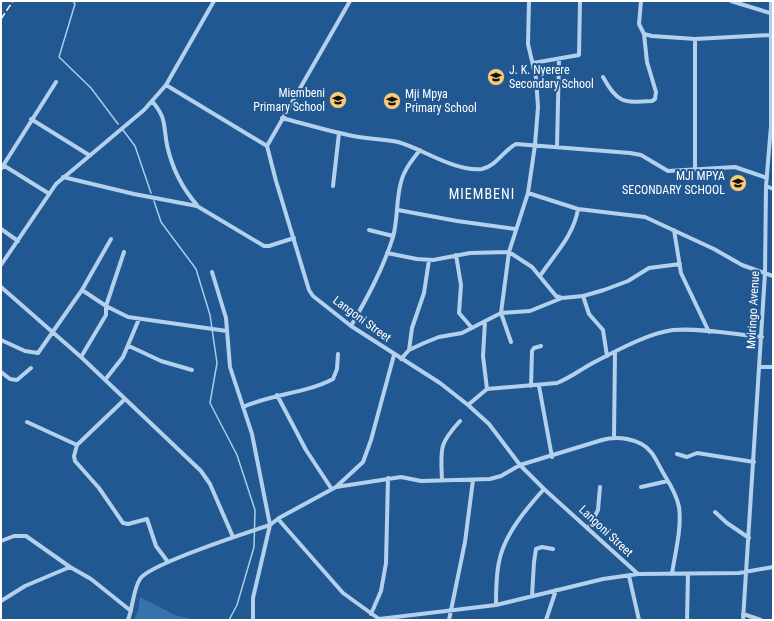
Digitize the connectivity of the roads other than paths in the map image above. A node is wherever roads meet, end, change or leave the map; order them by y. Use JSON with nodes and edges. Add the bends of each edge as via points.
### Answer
{"nodes":[{"id":1,"x":214,"y":1,"type":"edge"},
{"id":2,"x":350,"y":1,"type":"edge"},
{"id":3,"x":529,"y":1,"type":"edge"},
{"id":4,"x":580,"y":1,"type":"edge"},
{"id":5,"x":641,"y":1,"type":"edge"},
{"id":6,"x":731,"y":1,"type":"edge"},
{"id":7,"x":771,"y":1,"type":"edge"},
{"id":8,"x":770,"y":13,"type":"junction"},
{"id":9,"x":644,"y":34,"type":"junction"},
{"id":10,"x":770,"y":35,"type":"junction"},
{"id":11,"x":695,"y":39,"type":"junction"},
{"id":12,"x":559,"y":59,"type":"junction"},
{"id":13,"x":533,"y":63,"type":"junction"},
{"id":14,"x":603,"y":77,"type":"dead end"},
{"id":15,"x":56,"y":82,"type":"dead end"},
{"id":16,"x":166,"y":85,"type":"junction"},
{"id":17,"x":152,"y":102,"type":"junction"},
{"id":18,"x":282,"y":118,"type":"junction"},
{"id":19,"x":31,"y":119,"type":"junction"},
{"id":20,"x":339,"y":133,"type":"junction"},
{"id":21,"x":535,"y":145,"type":"junction"},
{"id":22,"x":267,"y":146,"type":"junction"},
{"id":23,"x":557,"y":147,"type":"junction"},
{"id":24,"x":420,"y":150,"type":"junction"},
{"id":25,"x":88,"y":155,"type":"junction"},
{"id":26,"x":2,"y":167,"type":"edge"},
{"id":27,"x":696,"y":169,"type":"junction"},
{"id":28,"x":63,"y":177,"type":"junction"},
{"id":29,"x":767,"y":178,"type":"junction"},
{"id":30,"x":333,"y":186,"type":"dead end"},
{"id":31,"x":766,"y":186,"type":"junction"},
{"id":32,"x":773,"y":189,"type":"edge"},
{"id":33,"x":48,"y":193,"type":"junction"},
{"id":34,"x":528,"y":193,"type":"junction"},
{"id":35,"x":197,"y":206,"type":"junction"},
{"id":36,"x":578,"y":209,"type":"junction"},
{"id":37,"x":398,"y":210,"type":"junction"},
{"id":38,"x":1,"y":229,"type":"edge"},
{"id":39,"x":515,"y":229,"type":"junction"},
{"id":40,"x":369,"y":230,"type":"dead end"},
{"id":41,"x":674,"y":230,"type":"junction"},
{"id":42,"x":393,"y":236,"type":"junction"},
{"id":43,"x":294,"y":238,"type":"junction"},
{"id":44,"x":111,"y":239,"type":"dead end"},
{"id":45,"x":18,"y":241,"type":"junction"},
{"id":46,"x":124,"y":252,"type":"dead end"},
{"id":47,"x":509,"y":252,"type":"junction"},
{"id":48,"x":387,"y":253,"type":"junction"},
{"id":49,"x":456,"y":255,"type":"junction"},
{"id":50,"x":429,"y":260,"type":"junction"},
{"id":51,"x":680,"y":264,"type":"junction"},
{"id":52,"x":1,"y":265,"type":"edge"},
{"id":53,"x":212,"y":272,"type":"dead end"},
{"id":54,"x":765,"y":273,"type":"junction"},
{"id":55,"x":540,"y":276,"type":"junction"},
{"id":56,"x":773,"y":276,"type":"edge"},
{"id":57,"x":1,"y":287,"type":"edge"},
{"id":58,"x":82,"y":290,"type":"junction"},
{"id":59,"x":583,"y":296,"type":"junction"},
{"id":60,"x":562,"y":298,"type":"junction"},
{"id":61,"x":106,"y":306,"type":"junction"},
{"id":62,"x":501,"y":313,"type":"junction"},
{"id":63,"x":139,"y":319,"type":"junction"},
{"id":64,"x":485,"y":321,"type":"junction"},
{"id":65,"x":351,"y":326,"type":"junction"},
{"id":66,"x":472,"y":328,"type":"junction"},
{"id":67,"x":227,"y":331,"type":"junction"},
{"id":68,"x":53,"y":332,"type":"junction"},
{"id":69,"x":709,"y":332,"type":"junction"},
{"id":70,"x":762,"y":337,"type":"junction"},
{"id":71,"x":1,"y":340,"type":"edge"},
{"id":72,"x":511,"y":342,"type":"dead end"},
{"id":73,"x":129,"y":346,"type":"junction"},
{"id":74,"x":541,"y":346,"type":"dead end"},
{"id":75,"x":409,"y":350,"type":"junction"},
{"id":76,"x":615,"y":352,"type":"junction"},
{"id":77,"x":338,"y":354,"type":"dead end"},
{"id":78,"x":394,"y":355,"type":"junction"},
{"id":79,"x":607,"y":356,"type":"junction"},
{"id":80,"x":81,"y":357,"type":"junction"},
{"id":81,"x":401,"y":359,"type":"junction"},
{"id":82,"x":759,"y":367,"type":"junction"},
{"id":83,"x":773,"y":367,"type":"edge"},
{"id":84,"x":31,"y":368,"type":"dead end"},
{"id":85,"x":192,"y":370,"type":"dead end"},
{"id":86,"x":1,"y":372,"type":"edge"},
{"id":87,"x":105,"y":380,"type":"junction"},
{"id":88,"x":531,"y":386,"type":"junction"},
{"id":89,"x":539,"y":386,"type":"junction"},
{"id":90,"x":487,"y":389,"type":"junction"},
{"id":91,"x":278,"y":395,"type":"junction"},
{"id":92,"x":124,"y":400,"type":"junction"},
{"id":93,"x":468,"y":405,"type":"junction"},
{"id":94,"x":243,"y":407,"type":"junction"},
{"id":95,"x":460,"y":421,"type":"dead end"},
{"id":96,"x":27,"y":422,"type":"dead end"},
{"id":97,"x":614,"y":437,"type":"junction"},
{"id":98,"x":77,"y":445,"type":"junction"},
{"id":99,"x":677,"y":454,"type":"dead end"},
{"id":100,"x":552,"y":457,"type":"junction"},
{"id":101,"x":754,"y":462,"type":"junction"},
{"id":102,"x":520,"y":466,"type":"junction"},
{"id":103,"x":388,"y":478,"type":"junction"},
{"id":104,"x":442,"y":480,"type":"junction"},
{"id":105,"x":473,"y":480,"type":"junction"},
{"id":106,"x":668,"y":481,"type":"junction"},
{"id":107,"x":600,"y":487,"type":"dead end"},
{"id":108,"x":641,"y":487,"type":"dead end"},
{"id":109,"x":333,"y":488,"type":"junction"},
{"id":110,"x":544,"y":489,"type":"junction"},
{"id":111,"x":715,"y":512,"type":"dead end"},
{"id":112,"x":278,"y":518,"type":"junction"},
{"id":113,"x":270,"y":525,"type":"junction"},
{"id":114,"x":588,"y":529,"type":"junction"},
{"id":115,"x":233,"y":537,"type":"junction"},
{"id":116,"x":749,"y":538,"type":"junction"},
{"id":117,"x":1,"y":541,"type":"edge"},
{"id":118,"x":553,"y":549,"type":"dead end"},
{"id":119,"x":168,"y":562,"type":"junction"},
{"id":120,"x":70,"y":567,"type":"junction"},
{"id":121,"x":773,"y":568,"type":"edge"},
{"id":122,"x":746,"y":572,"type":"junction"},
{"id":123,"x":638,"y":574,"type":"junction"},
{"id":124,"x":672,"y":574,"type":"junction"},
{"id":125,"x":688,"y":574,"type":"junction"},
{"id":126,"x":629,"y":576,"type":"junction"},
{"id":127,"x":556,"y":590,"type":"junction"},
{"id":128,"x":532,"y":596,"type":"junction"},
{"id":129,"x":1,"y":601,"type":"edge"},
{"id":130,"x":496,"y":605,"type":"junction"},
{"id":131,"x":131,"y":611,"type":"junction"},
{"id":132,"x":451,"y":611,"type":"junction"},
{"id":133,"x":744,"y":614,"type":"junction"},
{"id":134,"x":373,"y":617,"type":"edge"},
{"id":135,"x":128,"y":620,"type":"edge"},
{"id":136,"x":253,"y":620,"type":"edge"},
{"id":137,"x":449,"y":620,"type":"edge"},
{"id":138,"x":546,"y":620,"type":"edge"},
{"id":139,"x":638,"y":620,"type":"edge"},
{"id":140,"x":687,"y":620,"type":"edge"},
{"id":141,"x":743,"y":620,"type":"edge"},
{"id":142,"x":761,"y":620,"type":"edge"}],
"edges":[{"from":1,"to":16,"type":"street"},
{"from":2,"to":18,"type":"street"},
{"from":3,"to":13,"type":"street","via":[[528,44]]},
{"from":4,"to":12,"type":"street","via":[[579,55]]},
{"from":5,"to":9,"type":"street","via":[[638,24]]},
{"from":6,"to":8,"type":"street"},
{"from":7,"to":8,"type":"street","name":"Mviringo Avenue"},
{"from":8,"to":10,"type":"street","name":"Mviringo Avenue"},
{"from":9,"to":11,"type":"street"},
{"from":9,"to":14,"type":"street","via":[[647,62],[656,92],[655,99],[624,102],[618,99]]},
{"from":10,"to":11,"type":"street"},
{"from":10,"to":29,"type":"street","name":"Mviringo Avenue","via":[[771,126]]},
{"from":11,"to":27,"type":"street"},
{"from":12,"to":13,"type":"street"},
{"from":12,"to":23,"type":"street"},
{"from":13,"to":21,"type":"street","via":[[538,107]]},
{"from":15,"to":19,"type":"street"},
{"from":16,"to":17,"type":"street"},
{"from":16,"to":22,"type":"street"},
{"from":17,"to":25,"type":"street"},
{"from":17,"to":35,"type":"street","via":[[166,127],[167,145],[178,181]]},
{"from":18,"to":20,"type":"street"},
{"from":18,"to":22,"type":"street"},
{"from":19,"to":25,"type":"street"},
{"from":19,"to":26,"type":"street"},
{"from":20,"to":24,"type":"street","via":[[397,142]]},
{"from":20,"to":30,"type":"street"},
{"from":21,"to":23,"type":"street"},
{"from":21,"to":24,"type":"street","via":[[516,144],[509,147],[482,169],[458,165]]},
{"from":21,"to":34,"type":"street"},
{"from":22,"to":43,"type":"street","name":"Langoni Street"},
{"from":23,"to":27,"type":"street","via":[[641,155],[668,172]]},
{"from":24,"to":37,"type":"street","via":[[407,167],[401,182]]},
{"from":25,"to":28,"type":"street"},
{"from":26,"to":33,"type":"street"},
{"from":27,"to":29,"type":"street","via":[[735,167]]},
{"from":28,"to":33,"type":"street"},
{"from":28,"to":35,"type":"street"},
{"from":29,"to":31,"type":"street","name":"Mviringo Avenue"},
{"from":31,"to":32,"type":"street"},
{"from":31,"to":54,"type":"street","name":"Mviringo Avenue"},
{"from":33,"to":45,"type":"street"},
{"from":34,"to":36,"type":"street"},
{"from":34,"to":39,"type":"street"},
{"from":35,"to":43,"type":"street","via":[[264,246]]},
{"from":36,"to":41,"type":"street","via":[[645,217]]},
{"from":36,"to":55,"type":"street","via":[[572,231]]},
{"from":37,"to":39,"type":"street"},
{"from":37,"to":42,"type":"street"},
{"from":38,"to":45,"type":"street"},
{"from":39,"to":47,"type":"street"},
{"from":40,"to":42,"type":"street"},
{"from":41,"to":51,"type":"street"},
{"from":41,"to":54,"type":"street","via":[[742,265]]},
{"from":42,"to":48,"type":"street"},
{"from":43,"to":65,"type":"street","name":"Langoni Street","via":[[304,279],[313,296]]},
{"from":44,"to":58,"type":"street"},
{"from":45,"to":52,"type":"street"},
{"from":46,"to":61,"type":"street"},
{"from":47,"to":49,"type":"street"},
{"from":47,"to":55,"type":"street","via":[[532,267]]},
{"from":47,"to":62,"type":"street"},
{"from":48,"to":50,"type":"street"},
{"from":48,"to":65,"type":"street","via":[[367,299]]},
{"from":49,"to":50,"type":"street"},
{"from":49,"to":66,"type":"street","via":[[461,285],[459,313]]},
{"from":50,"to":75,"type":"street","via":[[424,293],[412,328]]},
{"from":51,"to":59,"type":"street","via":[[649,268],[628,281]]},
{"from":51,"to":69,"type":"street","via":[[685,286]]},
{"from":53,"to":67,"type":"street","via":[[226,318]]},
{"from":54,"to":56,"type":"street"},
{"from":54,"to":70,"type":"street","name":"Mviringo Avenue"},
{"from":55,"to":60,"type":"street","via":[[552,294]]},
{"from":57,"to":68,"type":"street"},
{"from":58,"to":61,"type":"street"},
{"from":58,"to":68,"type":"street"},
{"from":59,"to":60,"type":"street"},
{"from":59,"to":79,"type":"street","via":[[589,314],[603,330]]},
{"from":60,"to":62,"type":"street","via":[[530,311]]},
{"from":61,"to":63,"type":"street","via":[[128,317]]},
{"from":61,"to":80,"type":"street","via":[[106,315]]},
{"from":62,"to":64,"type":"street"},
{"from":62,"to":72,"type":"street"},
{"from":63,"to":67,"type":"street"},
{"from":63,"to":73,"type":"street"},
{"from":64,"to":66,"type":"street"},
{"from":64,"to":90,"type":"street","via":[[483,356]]},
{"from":65,"to":78,"type":"street","name":"Langoni Street"},
{"from":66,"to":75,"type":"street","via":[[462,333],[433,339]]},
{"from":67,"to":94,"type":"street","via":[[230,367]]},
{"from":68,"to":71,"type":"street","via":[[36,354]]},
{"from":68,"to":80,"type":"street"},
{"from":69,"to":70,"type":"street"},
{"from":69,"to":76,"type":"street","via":[[664,332]]},
{"from":70,"to":82,"type":"street","name":"Mviringo Avenue"},
{"from":73,"to":85,"type":"street","via":[[161,361]]},
{"from":73,"to":87,"type":"street"},
{"from":74,"to":88,"type":"street","via":[[532,351]]},
{"from":75,"to":81,"type":"street"},
{"from":76,"to":79,"type":"street"},
{"from":76,"to":97,"type":"street"},
{"from":77,"to":91,"type":"street","via":[[333,379]]},
{"from":78,"to":81,"type":"street","name":"Langoni Street"},
{"from":78,"to":109,"type":"street","via":[[363,462]]},
{"from":79,"to":89,"type":"street","via":[[568,379]]},
{"from":80,"to":87,"type":"street"},
{"from":81,"to":93,"type":"street","name":"Langoni Street","via":[[440,383]]},
{"from":82,"to":83,"type":"street"},
{"from":82,"to":101,"type":"street","name":"Mviringo Avenue"},
{"from":84,"to":86,"type":"street","via":[[17,380],[10,379]]},
{"from":87,"to":92,"type":"street"},
{"from":88,"to":89,"type":"street"},
{"from":88,"to":90,"type":"street"},
{"from":89,"to":100,"type":"street"},
{"from":90,"to":93,"type":"street"},
{"from":91,"to":94,"type":"street"},
{"from":91,"to":109,"type":"street","via":[[313,462]]},
{"from":92,"to":98,"type":"street"},
{"from":92,"to":115,"type":"street","via":[[201,471],[210,484]]},
{"from":93,"to":102,"type":"street","name":"Langoni Street","via":[[489,424]]},
{"from":94,"to":113,"type":"street","via":[[252,434]]},
{"from":95,"to":104,"type":"street","via":[[447,435],[443,445]]},
{"from":96,"to":98,"type":"street"},
{"from":97,"to":100,"type":"street"},
{"from":97,"to":106,"type":"street","via":[[634,442],[650,451]]},
{"from":98,"to":119,"type":"street","via":[[74,456],[78,465],[99,488],[123,523],[147,519],[156,546]]},
{"from":99,"to":101,"type":"street","via":[[687,457],[695,453]]},
{"from":100,"to":102,"type":"street"},
{"from":101,"to":116,"type":"street","name":"Mviringo Avenue"},
{"from":102,"to":105,"type":"street","via":[[501,476]]},
{"from":102,"to":110,"type":"street","name":"Langoni Street"},
{"from":103,"to":104,"type":"street"},
{"from":103,"to":109,"type":"street"},
{"from":103,"to":134,"type":"street","via":[[386,563]]},
{"from":104,"to":105,"type":"street"},
{"from":105,"to":132,"type":"street","via":[[465,542]]},
{"from":106,"to":108,"type":"street"},
{"from":106,"to":124,"type":"street","via":[[679,506],[679,529]]},
{"from":107,"to":114,"type":"street","via":[[598,510]]},
{"from":109,"to":112,"type":"street"},
{"from":110,"to":114,"type":"street","name":"Langoni Street"},
{"from":110,"to":130,"type":"street","via":[[525,510],[500,556]]},
{"from":111,"to":116,"type":"street"},
{"from":112,"to":113,"type":"street"},
{"from":112,"to":134,"type":"street","via":[[343,593]]},
{"from":113,"to":115,"type":"street"},
{"from":113,"to":136,"type":"street","via":[[253,598]]},
{"from":114,"to":123,"type":"street","name":"Langoni Street"},
{"from":115,"to":119,"type":"street"},
{"from":116,"to":122,"type":"street","name":"Mviringo Avenue"},
{"from":117,"to":120,"type":"street","via":[[14,536],[26,536]]},
{"from":118,"to":128,"type":"street","via":[[536,549]]},
{"from":119,"to":131,"type":"street","via":[[146,572],[139,580]]},
{"from":120,"to":129,"type":"street","via":[[26,586]]},
{"from":120,"to":131,"type":"street"},
{"from":121,"to":122,"type":"street"},
{"from":122,"to":125,"type":"street"},
{"from":122,"to":133,"type":"street","name":"Mviringo Avenue"},
{"from":123,"to":124,"type":"street"},
{"from":123,"to":126,"type":"street"},
{"from":124,"to":125,"type":"street"},
{"from":125,"to":140,"type":"street"},
{"from":126,"to":127,"type":"street"},
{"from":126,"to":139,"type":"street"},
{"from":127,"to":128,"type":"street"},
{"from":127,"to":138,"type":"street"},
{"from":128,"to":130,"type":"street"},
{"from":130,"to":132,"type":"street"},
{"from":131,"to":135,"type":"street"},
{"from":132,"to":134,"type":"street","via":[[388,619]]},
{"from":132,"to":137,"type":"street"},
{"from":133,"to":141,"type":"street","name":"Mviringo Avenue"},
{"from":133,"to":142,"type":"street"}]}
